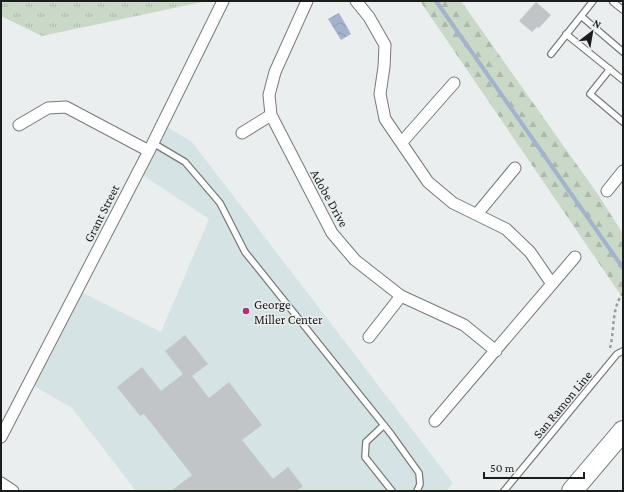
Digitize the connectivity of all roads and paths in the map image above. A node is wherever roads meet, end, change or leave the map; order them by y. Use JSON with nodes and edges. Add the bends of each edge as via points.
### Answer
{"nodes":[{"id":1,"x":223,"y":1,"type":"edge"},
{"id":2,"x":307,"y":1,"type":"edge"},
{"id":3,"x":356,"y":1,"type":"edge"},
{"id":4,"x":593,"y":1,"type":"edge"},
{"id":5,"x":613,"y":2,"type":"edge"},
{"id":6,"x":623,"y":10,"type":"edge"},
{"id":7,"x":581,"y":16,"type":"junction"},
{"id":8,"x":566,"y":34,"type":"junction"},
{"id":9,"x":623,"y":52,"type":"edge"},
{"id":10,"x":550,"y":54,"type":"dead end"},
{"id":11,"x":610,"y":69,"type":"junction"},
{"id":12,"x":623,"y":80,"type":"edge"},
{"id":13,"x":454,"y":83,"type":"dead end"},
{"id":14,"x":271,"y":115,"type":"junction"},
{"id":15,"x":623,"y":122,"type":"edge"},
{"id":16,"x":19,"y":125,"type":"dead end"},
{"id":17,"x":242,"y":133,"type":"dead end"},
{"id":18,"x":402,"y":142,"type":"junction"},
{"id":19,"x":151,"y":147,"type":"junction"},
{"id":20,"x":515,"y":168,"type":"dead end"},
{"id":21,"x":623,"y":171,"type":"edge"},
{"id":22,"x":607,"y":191,"type":"dead end"},
{"id":23,"x":477,"y":214,"type":"junction"},
{"id":24,"x":575,"y":257,"type":"dead end"},
{"id":25,"x":552,"y":284,"type":"junction"},
{"id":26,"x":623,"y":293,"type":"edge"},
{"id":27,"x":401,"y":296,"type":"junction"},
{"id":28,"x":369,"y":337,"type":"dead end"},
{"id":29,"x":496,"y":350,"type":"junction"},
{"id":30,"x":623,"y":351,"type":"edge"},
{"id":31,"x":602,"y":373,"type":"junction"},
{"id":32,"x":435,"y":421,"type":"dead end"},
{"id":33,"x":384,"y":425,"type":"junction"},
{"id":34,"x":623,"y":431,"type":"edge"},
{"id":35,"x":1,"y":437,"type":"edge"},
{"id":36,"x":1,"y":483,"type":"edge"},
{"id":37,"x":14,"y":491,"type":"edge"},
{"id":38,"x":392,"y":491,"type":"edge"},
{"id":39,"x":416,"y":491,"type":"edge"},
{"id":40,"x":504,"y":491,"type":"edge"},
{"id":41,"x":572,"y":491,"type":"edge"}],
"edges":[{"from":1,"to":19,"type":"street","name":"Grant Street"},
{"from":2,"to":14,"type":"street","name":"Adobe Drive","via":[[275,72],[269,96]]},
{"from":3,"to":18,"type":"street","via":[[369,16],[385,45],[380,94],[385,118]]},
{"from":4,"to":7,"type":"lane"},
{"from":5,"to":6,"type":"lane"},
{"from":7,"to":8,"type":"lane"},
{"from":7,"to":9,"type":"lane"},
{"from":8,"to":10,"type":"lane"},
{"from":8,"to":11,"type":"lane"},
{"from":11,"to":12,"type":"lane"},
{"from":11,"to":15,"type":"lane","via":[[590,94]]},
{"from":13,"to":18,"type":"street"},
{"from":14,"to":17,"type":"street"},
{"from":14,"to":27,"type":"street","name":"Adobe Drive","via":[[332,233],[355,260]]},
{"from":16,"to":19,"type":"street","via":[[48,108],[66,107]]},
{"from":18,"to":23,"type":"street","via":[[428,182],[453,203]]},
{"from":19,"to":33,"type":"lane","via":[[185,162],[220,203],[246,252]]},
{"from":19,"to":35,"type":"street","name":"Grant Street"},
{"from":20,"to":23,"type":"street"},
{"from":21,"to":22,"type":"street"},
{"from":23,"to":25,"type":"street","via":[[506,229],[530,252]]},
{"from":24,"to":25,"type":"street"},
{"from":25,"to":29,"type":"street"},
{"from":26,"to":31,"type":"path","via":[[613,317],[613,335]]},
{"from":27,"to":28,"type":"street"},
{"from":27,"to":29,"type":"street","name":"Adobe Drive","via":[[464,325]]},
{"from":29,"to":32,"type":"street"},
{"from":30,"to":31,"type":"lane","name":"San Ramon Line","via":[[617,354]]},
{"from":31,"to":40,"type":"lane","name":"San Ramon Line"},
{"from":33,"to":38,"type":"lane","via":[[366,442],[365,457]]},
{"from":33,"to":39,"type":"lane","via":[[419,473],[420,484]]},
{"from":34,"to":41,"type":"highway"},
{"from":36,"to":37,"type":"street"}]}
